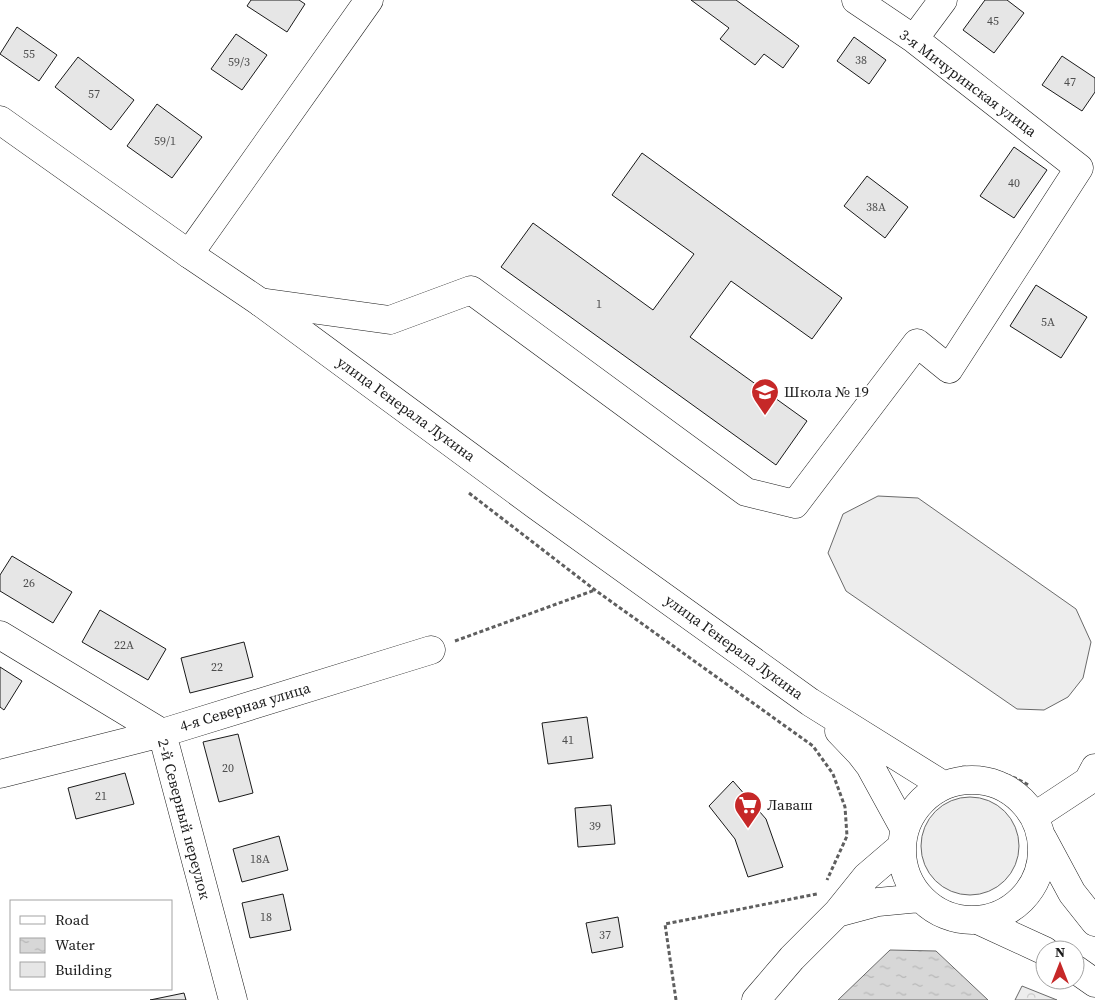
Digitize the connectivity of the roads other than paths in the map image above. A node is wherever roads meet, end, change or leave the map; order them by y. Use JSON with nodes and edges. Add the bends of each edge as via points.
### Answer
{"nodes":[{"id":1,"x":369,"y":0,"type":"edge"},
{"id":2,"x":856,"y":0,"type":"edge"},
{"id":3,"x":943,"y":0,"type":"edge"},
{"id":4,"x":914,"y":39,"type":"junction"},
{"id":5,"x":0,"y":120,"type":"edge"},
{"id":6,"x":189,"y":254,"type":"junction"},
{"id":7,"x":260,"y":302,"type":"junction"},
{"id":8,"x":0,"y":635,"type":"edge"},
{"id":9,"x":431,"y":650,"type":"road end"},
{"id":10,"x":810,"y":702,"type":"junction"},
{"id":11,"x":162,"y":733,"type":"junction"},
{"id":12,"x":0,"y":774,"type":"edge"},
{"id":13,"x":1093,"y":776,"type":"edge"},
{"id":14,"x":944,"y":785,"type":"junction"},
{"id":15,"x":1039,"y":828,"type":"junction"},
{"id":16,"x":903,"y":837,"type":"junction"},
{"id":17,"x":920,"y":898,"type":"junction"},
{"id":18,"x":826,"y":907,"type":"junction"},
{"id":19,"x":980,"y":921,"type":"junction"},
{"id":20,"x":1095,"y":922,"type":"edge"},
{"id":21,"x":1035,"y":946,"type":"edge"},
{"id":22,"x":233,"y":1000,"type":"edge"},
{"id":23,"x":756,"y":1000,"type":"edge"}],
"edges":[{"from":1,"to":6,"type":"main road"},
{"from":2,"to":4,"type":"main road","name":"3-я Мичуринская улица"},
{"from":3,"to":4,"type":"main road"},
{"from":4,"to":7,"type":"main road","name":"3-я Мичуринская улица","via":[[1079,168],[949,369],[917,343],[795,504],[746,492],[471,290],[390,320]]},
{"from":5,"to":6,"type":"main road","name":"улица Генерала Лукина"},
{"from":6,"to":7,"type":"main road","name":"улица Генерала Лукина"},
{"from":7,"to":10,"type":"main road","name":"улица Генерала Лукина"},
{"from":8,"to":11,"type":"main road","name":"2-й Северный переулок"},
{"from":9,"to":11,"type":"main road","name":"4-я Северная улица"},
{"from":10,"to":14,"type":"main road","name":"улица Генерала Лукина"},
{"from":10,"to":16,"type":"main road","name":"улица Генерала Лукина","via":[[870,766]]},
{"from":11,"to":12,"type":"main road","name":"4-я Северная улица"},
{"from":11,"to":22,"type":"main road","name":"2-й Северный переулок"},
{"from":13,"to":15,"type":"main road"},
{"from":14,"to":15,"type":"main road","via":[[978,779],[1011,790]]},
{"from":14,"to":16,"type":"main road","via":[[920,802],[911,814]]},
{"from":15,"to":19,"type":"main road","via":[[1042,862],[1035,884],[1021,902],[1002,915]]},
{"from":15,"to":20,"type":"main road","via":[[1072,894]]},
{"from":16,"to":17,"type":"main road","via":[[905,874]]},
{"from":16,"to":18,"type":"main road","via":[[866,877]]},
{"from":17,"to":18,"type":"main road"},
{"from":17,"to":19,"type":"main road","via":[[947,917]]},
{"from":18,"to":23,"type":"main road","via":[[792,958]]},
{"from":19,"to":21,"type":"main road"}]}
